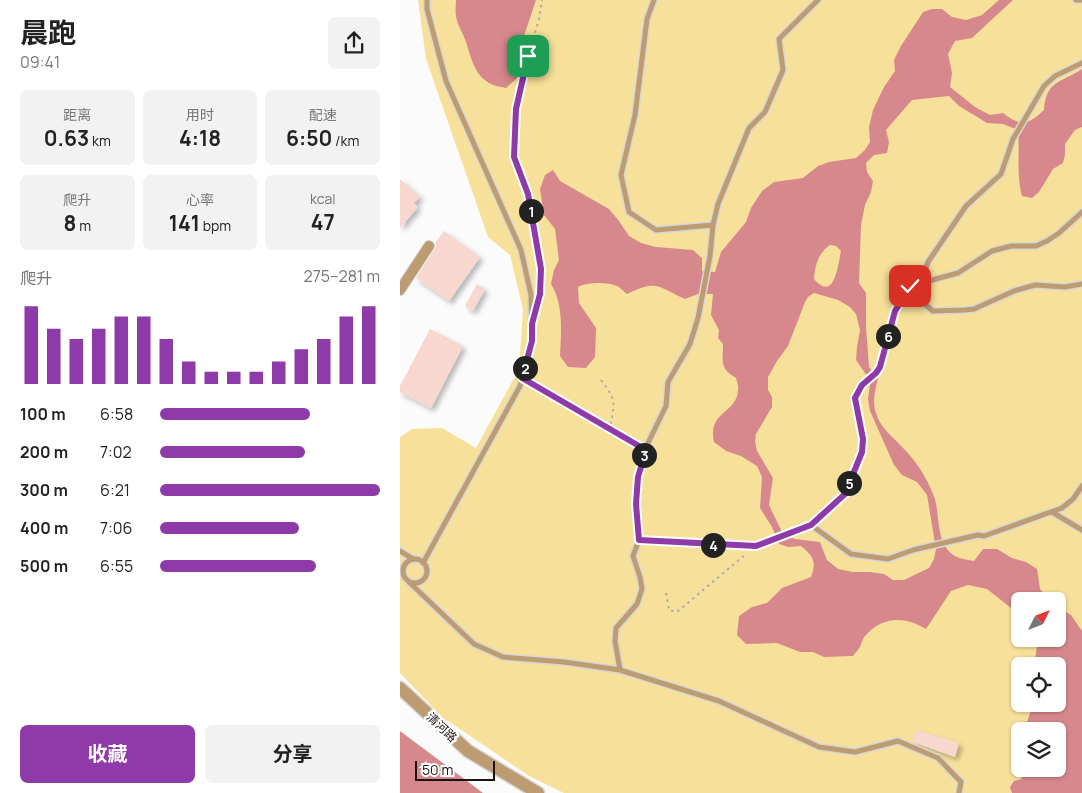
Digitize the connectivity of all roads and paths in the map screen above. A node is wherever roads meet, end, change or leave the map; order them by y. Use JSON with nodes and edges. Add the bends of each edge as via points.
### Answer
{"nodes":[{"id":1,"x":427,"y":0,"type":"edge"},
{"id":2,"x":542,"y":0,"type":"edge"},
{"id":3,"x":654,"y":0,"type":"edge"},
{"id":4,"x":818,"y":0,"type":"edge"},
{"id":5,"x":1076,"y":0,"type":"edge"},
{"id":6,"x":1082,"y":0,"type":"edge"},
{"id":7,"x":1082,"y":63,"type":"edge"},
{"id":8,"x":1082,"y":212,"type":"edge"},
{"id":9,"x":713,"y":225,"type":"junction"},
{"id":10,"x":429,"y":246,"type":"dead end"},
{"id":11,"x":921,"y":282,"type":"junction"},
{"id":12,"x":1082,"y":284,"type":"edge"},
{"id":13,"x":400,"y":290,"type":"edge"},
{"id":14,"x":540,"y":294,"type":"dead end"},
{"id":15,"x":522,"y":378,"type":"junction"},
{"id":16,"x":601,"y":380,"type":"dead end"},
{"id":17,"x":610,"y":429,"type":"junction"},
{"id":18,"x":646,"y":450,"type":"junction"},
{"id":19,"x":1082,"y":486,"type":"edge"},
{"id":20,"x":1052,"y":512,"type":"junction"},
{"id":21,"x":811,"y":525,"type":"junction"},
{"id":22,"x":1082,"y":530,"type":"edge"},
{"id":23,"x":639,"y":540,"type":"junction"},
{"id":24,"x":756,"y":546,"type":"junction"},
{"id":25,"x":400,"y":551,"type":"edge"},
{"id":26,"x":412,"y":559,"type":"junction"},
{"id":27,"x":423,"y":563,"type":"junction"},
{"id":28,"x":401,"y":573,"type":"edge"},
{"id":29,"x":409,"y":582,"type":"junction"},
{"id":30,"x":666,"y":593,"type":"dead end"},
{"id":31,"x":620,"y":670,"type":"junction"},
{"id":32,"x":400,"y":688,"type":"edge"},
{"id":33,"x":538,"y":793,"type":"edge"},
{"id":34,"x":959,"y":793,"type":"edge"}],
"edges":[{"from":1,"to":15,"type":"lane","via":[[446,81],[521,250],[531,295],[532,341]]},
{"from":2,"to":14,"type":"path","via":[[516,109],[514,157],[528,194],[541,269]]},
{"from":3,"to":9,"type":"lane","via":[[648,19],[635,115],[621,175],[629,212],[656,230]]},
{"from":4,"to":9,"type":"lane","via":[[779,40],[782,70],[765,112],[749,128]]},
{"from":5,"to":6,"type":"lane"},
{"from":7,"to":11,"type":"lane","via":[[1055,76],[1044,86],[1013,139],[1001,174],[966,206],[928,262]]},
{"from":8,"to":11,"type":"lane","via":[[1059,233],[1036,246],[1011,246],[992,251],[958,273]]},
{"from":9,"to":18,"type":"lane","via":[[698,318],[690,344],[668,382],[666,406]]},
{"from":10,"to":13,"type":"street"},
{"from":11,"to":12,"type":"lane","via":[[926,305],[934,311],[974,309],[1035,285],[1065,287]]},
{"from":11,"to":21,"type":"lane","via":[[910,286],[895,311],[880,367],[862,385],[855,398],[863,439],[862,452],[845,494]]},
{"from":15,"to":17,"type":"path"},
{"from":15,"to":27,"type":"lane"},
{"from":16,"to":17,"type":"path","via":[[614,397]]},
{"from":17,"to":18,"type":"path"},
{"from":18,"to":23,"type":"lane","via":[[638,477]]},
{"from":19,"to":20,"type":"lane","via":[[1062,508]]},
{"from":20,"to":21,"type":"lane","via":[[984,536],[913,550],[888,559],[851,554]]},
{"from":20,"to":22,"type":"lane"},
{"from":21,"to":24,"type":"lane"},
{"from":23,"to":24,"type":"lane"},
{"from":23,"to":31,"type":"lane","via":[[633,556],[642,589],[637,604],[616,628]]},
{"from":24,"to":30,"type":"path","via":[[677,612],[670,610]]},
{"from":25,"to":26,"type":"lane"},
{"from":26,"to":27,"type":"lane"},
{"from":26,"to":28,"type":"lane"},
{"from":27,"to":29,"type":"lane","via":[[427,570],[424,578],[418,583]]},
{"from":28,"to":29,"type":"lane"},
{"from":29,"to":31,"type":"lane","via":[[474,644],[504,657]]},
{"from":31,"to":34,"type":"lane","via":[[719,701],[819,747],[855,752],[898,742],[938,758],[961,782]]},
{"from":32,"to":33,"type":"street","name":"清河路","via":[[468,751]]}]}
